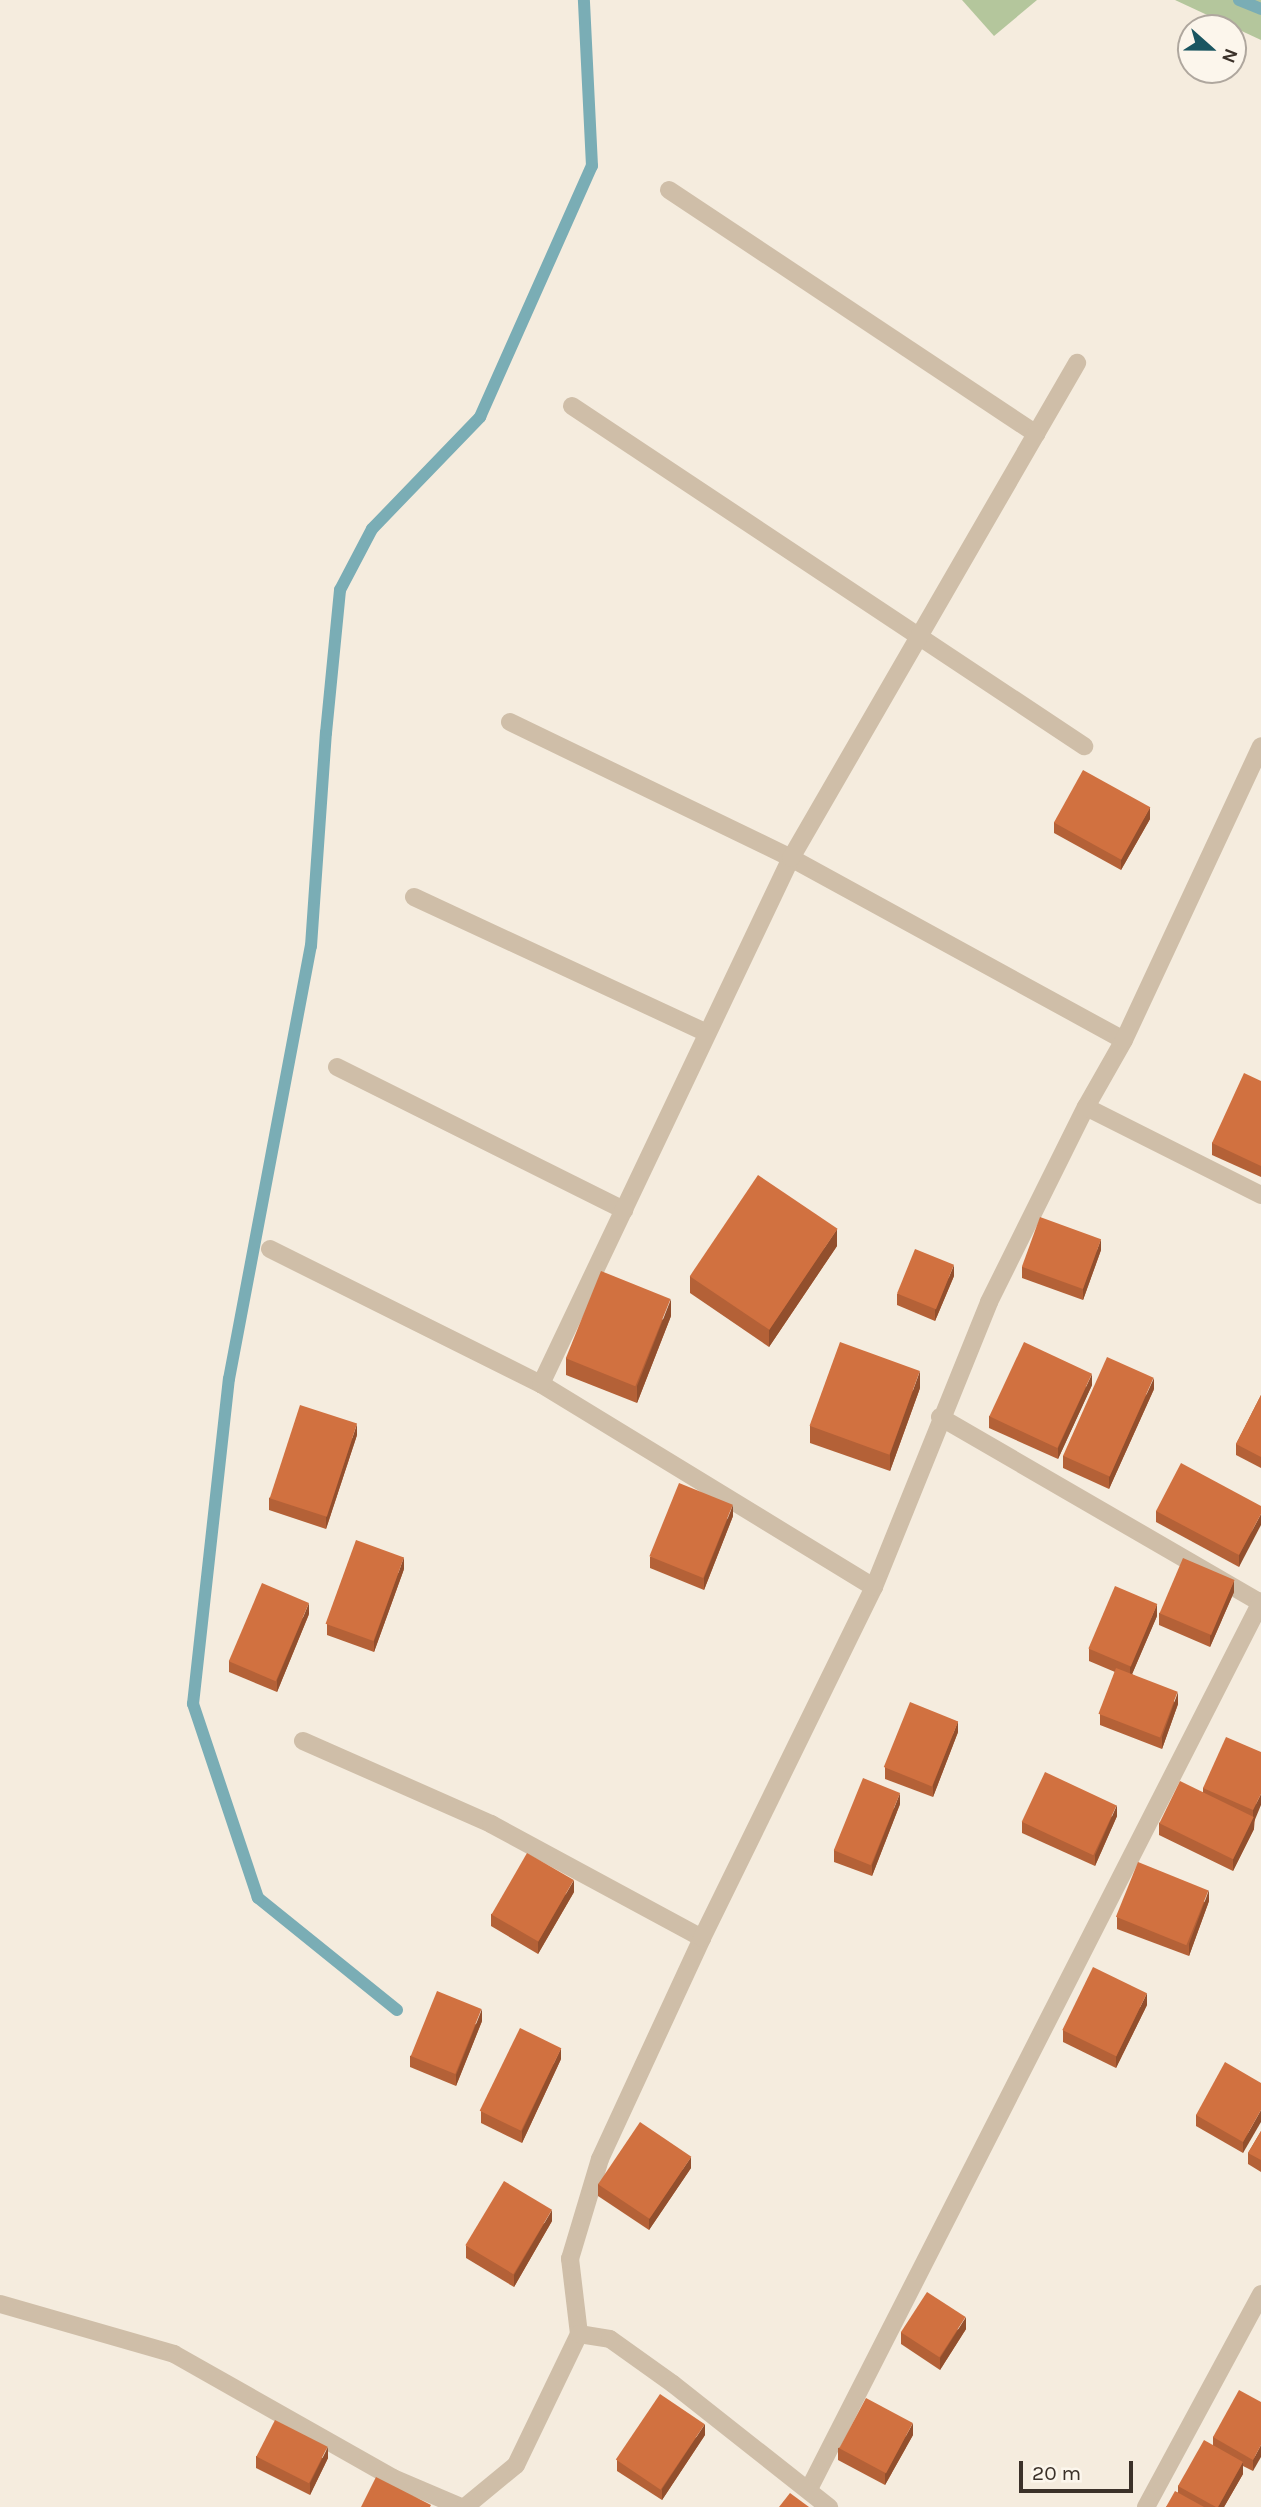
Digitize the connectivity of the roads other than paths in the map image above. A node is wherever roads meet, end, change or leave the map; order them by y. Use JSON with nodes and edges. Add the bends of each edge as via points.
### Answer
{"nodes":[{"id":1,"x":668,"y":190,"type":"dead end"},
{"id":2,"x":1077,"y":363,"type":"dead end"},
{"id":3,"x":572,"y":406,"type":"dead end"},
{"id":4,"x":1037,"y":434,"type":"junction"},
{"id":5,"x":919,"y":637,"type":"junction"},
{"id":6,"x":510,"y":722,"type":"dead end"},
{"id":7,"x":1084,"y":746,"type":"dead end"},
{"id":8,"x":1261,"y":746,"type":"edge"},
{"id":9,"x":791,"y":858,"type":"junction"},
{"id":10,"x":414,"y":897,"type":"dead end"},
{"id":11,"x":707,"y":1033,"type":"junction"},
{"id":12,"x":1124,"y":1040,"type":"junction"},
{"id":13,"x":337,"y":1067,"type":"dead end"},
{"id":14,"x":1086,"y":1107,"type":"junction"},
{"id":15,"x":1261,"y":1195,"type":"edge"},
{"id":16,"x":624,"y":1210,"type":"junction"},
{"id":17,"x":270,"y":1249,"type":"dead end"},
{"id":18,"x":541,"y":1384,"type":"junction"},
{"id":19,"x":940,"y":1417,"type":"junction"},
{"id":20,"x":874,"y":1587,"type":"junction"},
{"id":21,"x":1261,"y":1603,"type":"edge"},
{"id":22,"x":303,"y":1741,"type":"dead end"},
{"id":23,"x":702,"y":1938,"type":"junction"},
{"id":24,"x":1261,"y":2294,"type":"edge"},
{"id":25,"x":0,"y":2304,"type":"edge"},
{"id":26,"x":579,"y":2334,"type":"junction"},
{"id":27,"x":809,"y":2489,"type":"junction"},
{"id":28,"x":463,"y":2507,"type":"edge"},
{"id":29,"x":830,"y":2507,"type":"edge"},
{"id":30,"x":1146,"y":2507,"type":"edge"}],
"edges":[{"from":1,"to":4,"type":"street"},
{"from":2,"to":4,"type":"street"},
{"from":3,"to":5,"type":"street"},
{"from":4,"to":5,"type":"street"},
{"from":5,"to":7,"type":"street"},
{"from":5,"to":9,"type":"street"},
{"from":6,"to":9,"type":"street"},
{"from":8,"to":12,"type":"street"},
{"from":9,"to":11,"type":"street"},
{"from":9,"to":12,"type":"street"},
{"from":10,"to":11,"type":"street"},
{"from":11,"to":16,"type":"street"},
{"from":12,"to":14,"type":"street"},
{"from":13,"to":16,"type":"street"},
{"from":14,"to":15,"type":"street"},
{"from":14,"to":19,"type":"street","via":[[989,1301]]},
{"from":16,"to":18,"type":"street"},
{"from":17,"to":18,"type":"street"},
{"from":18,"to":20,"type":"street"},
{"from":19,"to":20,"type":"street"},
{"from":19,"to":21,"type":"street"},
{"from":20,"to":23,"type":"street"},
{"from":21,"to":27,"type":"street"},
{"from":22,"to":23,"type":"street","via":[[491,1824]]},
{"from":23,"to":26,"type":"street","via":[[600,2159],[570,2259]]},
{"from":24,"to":30,"type":"street"},
{"from":25,"to":28,"type":"street","via":[[174,2354],[393,2478]]},
{"from":26,"to":27,"type":"street","via":[[610,2339]]},
{"from":26,"to":28,"type":"street","via":[[516,2465]]},
{"from":27,"to":29,"type":"street"}]}
